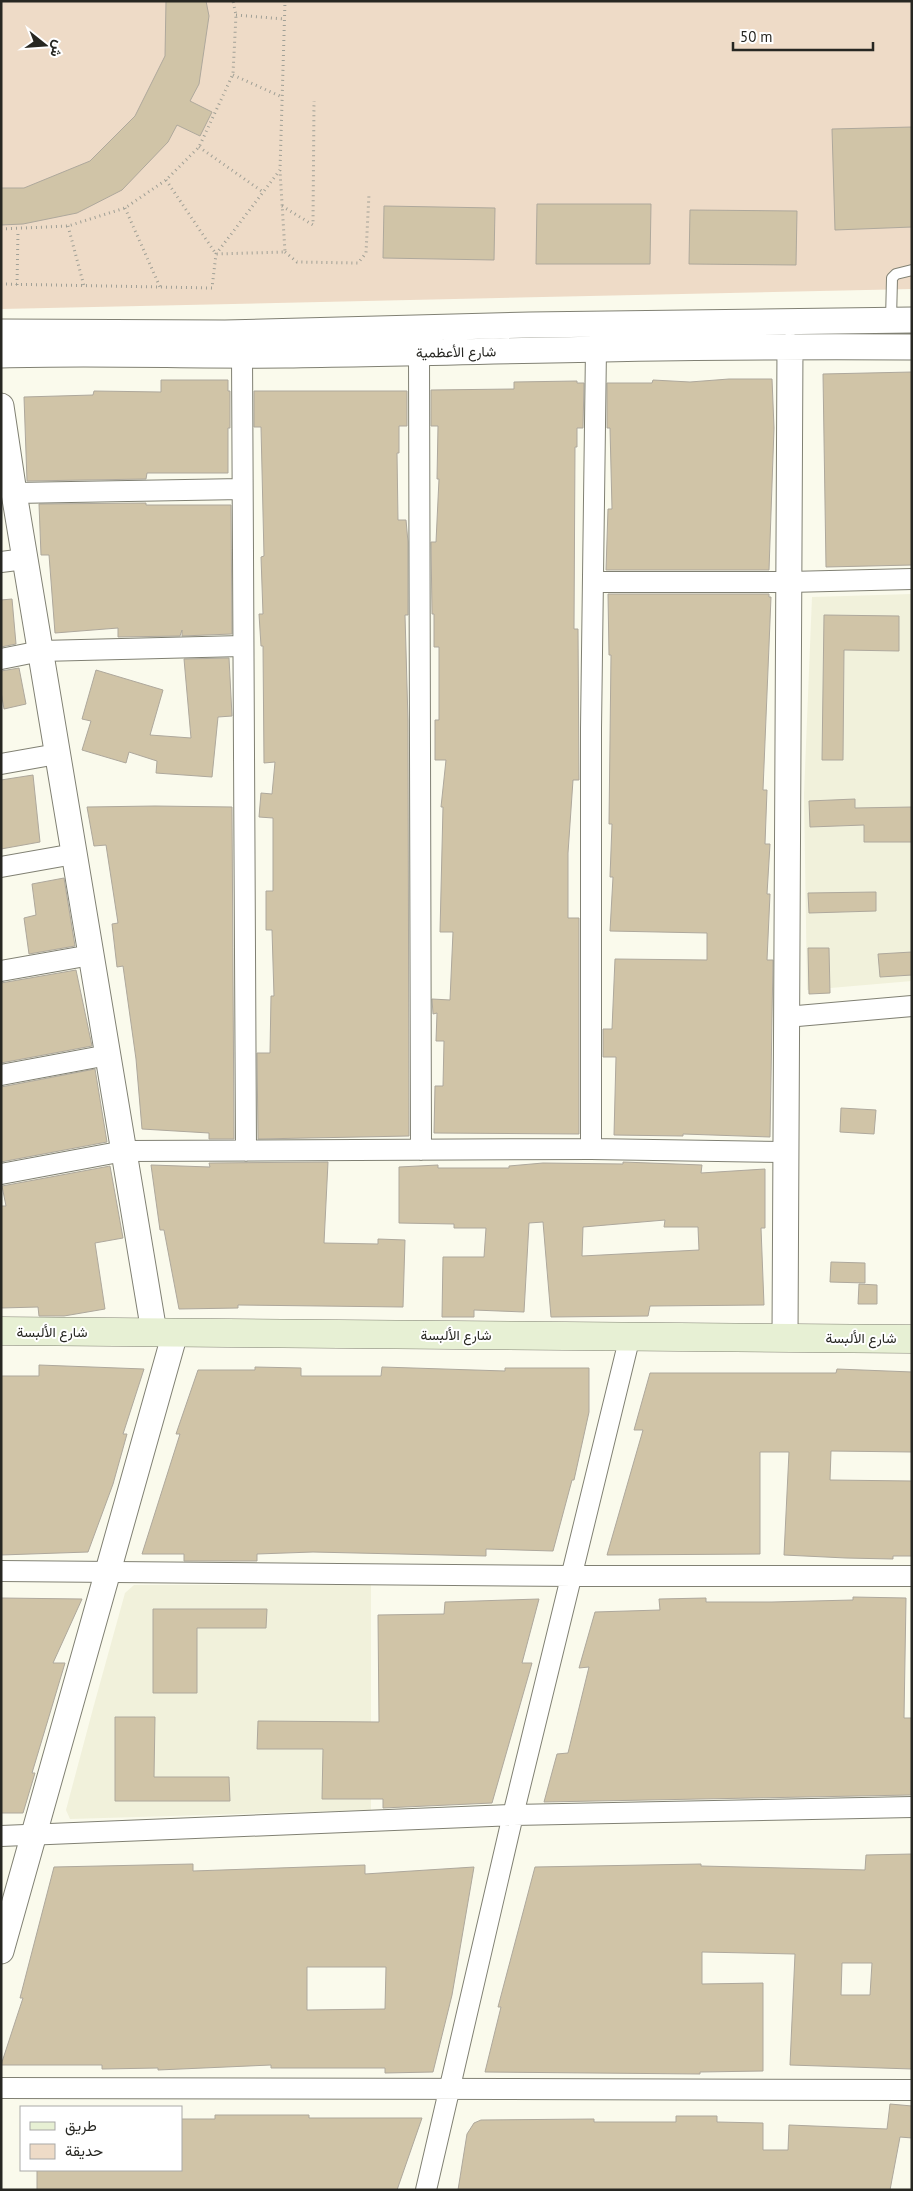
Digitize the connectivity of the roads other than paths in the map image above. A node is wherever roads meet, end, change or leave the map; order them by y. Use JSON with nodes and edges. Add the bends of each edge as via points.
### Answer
{"nodes":[{"id":1,"x":912,"y":270,"type":"edge"},
{"id":2,"x":901,"y":320,"type":"edge"},
{"id":3,"x":1,"y":332,"type":"edge"},
{"id":4,"x":790,"y":346,"type":"junction"},
{"id":5,"x":912,"y":347,"type":"edge"},
{"id":6,"x":596,"y":348,"type":"junction"},
{"id":7,"x":419,"y":353,"type":"junction"},
{"id":8,"x":1,"y":355,"type":"edge"},
{"id":9,"x":242,"y":356,"type":"junction"},
{"id":10,"x":1,"y":406,"type":"edge"},
{"id":11,"x":5,"y":452,"type":"edge"},
{"id":12,"x":242,"y":489,"type":"junction"},
{"id":13,"x":14,"y":493,"type":"junction"},
{"id":14,"x":13,"y":561,"type":"edge"},
{"id":15,"x":912,"y":579,"type":"edge"},
{"id":16,"x":593,"y":582,"type":"junction"},
{"id":17,"x":789,"y":582,"type":"junction"},
{"id":18,"x":242,"y":646,"type":"junction"},
{"id":19,"x":40,"y":651,"type":"junction"},
{"id":20,"x":1,"y":659,"type":"edge"},
{"id":21,"x":58,"y":754,"type":"junction"},
{"id":22,"x":1,"y":764,"type":"edge"},
{"id":23,"x":74,"y":854,"type":"junction"},
{"id":24,"x":1,"y":867,"type":"edge"},
{"id":25,"x":91,"y":955,"type":"junction"},
{"id":26,"x":1,"y":971,"type":"edge"},
{"id":27,"x":912,"y":1006,"type":"edge"},
{"id":28,"x":786,"y":1017,"type":"junction"},
{"id":29,"x":108,"y":1055,"type":"junction"},
{"id":30,"x":1,"y":1075,"type":"edge"},
{"id":31,"x":591,"y":1149,"type":"junction"},
{"id":32,"x":422,"y":1150,"type":"junction"},
{"id":33,"x":124,"y":1151,"type":"junction"},
{"id":34,"x":246,"y":1151,"type":"junction"},
{"id":35,"x":786,"y":1152,"type":"junction"},
{"id":36,"x":1,"y":1174,"type":"edge"},
{"id":37,"x":1,"y":1331,"type":"edge"},
{"id":38,"x":164,"y":1333,"type":"junction"},
{"id":39,"x":630,"y":1336,"type":"junction"},
{"id":40,"x":785,"y":1338,"type":"junction"},
{"id":41,"x":912,"y":1338,"type":"edge"},
{"id":42,"x":1,"y":1571,"type":"edge"},
{"id":43,"x":108,"y":1571,"type":"junction"},
{"id":44,"x":573,"y":1576,"type":"junction"},
{"id":45,"x":912,"y":1576,"type":"edge"},
{"id":46,"x":912,"y":1807,"type":"edge"},
{"id":47,"x":513,"y":1815,"type":"junction"},
{"id":48,"x":34,"y":1835,"type":"junction"},
{"id":49,"x":1,"y":1836,"type":"edge"},
{"id":50,"x":1,"y":1951,"type":"edge"},
{"id":51,"x":1,"y":2088,"type":"edge"},
{"id":52,"x":449,"y":2089,"type":"junction"},
{"id":53,"x":912,"y":2090,"type":"edge"},
{"id":54,"x":426,"y":2190,"type":"edge"}],
"edges":[{"from":1,"to":2,"type":"lane","via":[[892,278]]},
{"from":2,"to":3,"type":"street","via":[[225,333]]},
{"from":4,"to":5,"type":"street","name":"شارع الأعظمية"},
{"from":4,"to":6,"type":"street","name":"شارع الأعظمية"},
{"from":4,"to":17,"type":"street"},
{"from":6,"to":7,"type":"street","name":"شارع الأعظمية"},
{"from":6,"to":16,"type":"street"},
{"from":7,"to":9,"type":"street","name":"شارع الأعظمية"},
{"from":7,"to":32,"type":"street"},
{"from":8,"to":9,"type":"street","name":"شارع الأعظمية"},
{"from":9,"to":12,"type":"street"},
{"from":10,"to":11,"type":"street"},
{"from":11,"to":13,"type":"street"},
{"from":12,"to":13,"type":"street"},
{"from":12,"to":18,"type":"street"},
{"from":13,"to":14,"type":"street"},
{"from":14,"to":19,"type":"street"},
{"from":15,"to":17,"type":"street"},
{"from":16,"to":17,"type":"street"},
{"from":16,"to":31,"type":"street"},
{"from":17,"to":28,"type":"street"},
{"from":18,"to":19,"type":"street"},
{"from":18,"to":34,"type":"street"},
{"from":19,"to":20,"type":"street"},
{"from":19,"to":21,"type":"street"},
{"from":21,"to":22,"type":"street"},
{"from":21,"to":23,"type":"street"},
{"from":23,"to":24,"type":"street"},
{"from":23,"to":25,"type":"street"},
{"from":25,"to":26,"type":"street"},
{"from":25,"to":29,"type":"street"},
{"from":27,"to":28,"type":"street"},
{"from":28,"to":35,"type":"street"},
{"from":29,"to":30,"type":"street"},
{"from":29,"to":33,"type":"street"},
{"from":31,"to":32,"type":"street"},
{"from":31,"to":35,"type":"street"},
{"from":32,"to":34,"type":"street"},
{"from":33,"to":34,"type":"street"},
{"from":33,"to":36,"type":"street"},
{"from":33,"to":38,"type":"street"},
{"from":35,"to":40,"type":"street"},
{"from":37,"to":38,"type":"main road","name":"شارع الألبسة"},
{"from":38,"to":39,"type":"main road","name":"شارع الألبسة"},
{"from":38,"to":43,"type":"street"},
{"from":39,"to":40,"type":"main road","name":"شارع الألبسة"},
{"from":39,"to":44,"type":"street"},
{"from":40,"to":41,"type":"main road","name":"شارع الألبسة"},
{"from":42,"to":43,"type":"street"},
{"from":43,"to":44,"type":"street"},
{"from":43,"to":48,"type":"street"},
{"from":44,"to":45,"type":"street"},
{"from":44,"to":47,"type":"street"},
{"from":46,"to":47,"type":"street"},
{"from":47,"to":48,"type":"street"},
{"from":47,"to":52,"type":"street"},
{"from":48,"to":49,"type":"street"},
{"from":48,"to":50,"type":"street"},
{"from":51,"to":52,"type":"street"},
{"from":52,"to":53,"type":"street"},
{"from":52,"to":54,"type":"street"}]}
